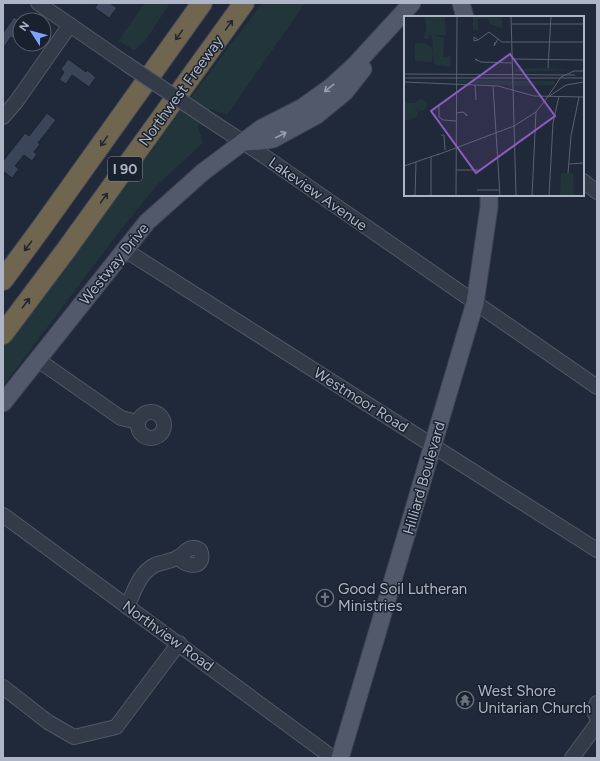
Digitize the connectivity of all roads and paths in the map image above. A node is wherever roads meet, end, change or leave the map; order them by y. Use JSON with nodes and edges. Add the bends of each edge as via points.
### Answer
{"nodes":[{"id":1,"x":202,"y":3,"type":"edge"},
{"id":2,"x":244,"y":3,"type":"edge"},
{"id":3,"x":412,"y":3,"type":"edge"},
{"id":4,"x":461,"y":3,"type":"edge"},
{"id":5,"x":46,"y":5,"type":"edge"},
{"id":6,"x":465,"y":16,"type":"edge"},
{"id":7,"x":70,"y":26,"type":"junction"},
{"id":8,"x":3,"y":117,"type":"edge"},
{"id":9,"x":243,"y":142,"type":"junction"},
{"id":10,"x":584,"y":182,"type":"edge"},
{"id":11,"x":597,"y":192,"type":"edge"},
{"id":12,"x":489,"y":196,"type":"edge"},
{"id":13,"x":125,"y":250,"type":"junction"},
{"id":14,"x":3,"y":280,"type":"edge"},
{"id":15,"x":475,"y":303,"type":"junction"},
{"id":16,"x":3,"y":334,"type":"edge"},
{"id":17,"x":38,"y":360,"type":"junction"},
{"id":18,"x":597,"y":387,"type":"edge"},
{"id":19,"x":3,"y":403,"type":"edge"},
{"id":20,"x":138,"y":422,"type":"dead end"},
{"id":21,"x":434,"y":446,"type":"junction"},
{"id":22,"x":3,"y":516,"type":"edge"},
{"id":23,"x":597,"y":550,"type":"edge"},
{"id":24,"x":178,"y":557,"type":"dead end"},
{"id":25,"x":127,"y":607,"type":"junction"},
{"id":26,"x":179,"y":643,"type":"junction"},
{"id":27,"x":3,"y":687,"type":"edge"},
{"id":28,"x":597,"y":703,"type":"edge"},
{"id":29,"x":597,"y":718,"type":"edge"},
{"id":30,"x":597,"y":724,"type":"edge"},
{"id":31,"x":333,"y":758,"type":"edge"},
{"id":32,"x":340,"y":758,"type":"edge"},
{"id":33,"x":572,"y":758,"type":"edge"}],
"edges":[{"from":1,"to":14,"type":"highway","number":"I 90","one_way":true},
{"from":16,"to":2,"type":"highway","name":"Northwest Freeway","number":"I 90","one_way":true},
{"from":3,"to":9,"type":"main road","name":"Westway Drive","via":[[331,87],[303,107],[262,128]]},
{"from":4,"to":6,"type":"main road"},
{"from":5,"to":7,"type":"street","name":"Lakeview Avenue"},
{"from":7,"to":8,"type":"street"},
{"from":7,"to":9,"type":"street","name":"Lakeview Avenue","bridge":true},
{"from":9,"to":13,"type":"main road","name":"Westway Drive","via":[[177,194],[147,222]]},
{"from":9,"to":15,"type":"street","name":"Lakeview Avenue"},
{"from":10,"to":11,"type":"street"},
{"from":12,"to":15,"type":"main road","name":"Hilliard Boulevard"},
{"from":13,"to":17,"type":"main road","name":"Westway Drive"},
{"from":13,"to":21,"type":"street","name":"Westmoor Road"},
{"from":15,"to":18,"type":"street","name":"Lakeview Avenue"},
{"from":15,"to":21,"type":"main road","name":"Hilliard Boulevard"},
{"from":17,"to":19,"type":"main road","name":"Westway Drive"},
{"from":17,"to":20,"type":"street","via":[[121,418]]},
{"from":21,"to":23,"type":"street","name":"Westmoor Road"},
{"from":21,"to":32,"type":"main road","name":"Hilliard Boulevard"},
{"from":22,"to":25,"type":"street","name":"Northview Road"},
{"from":24,"to":25,"type":"street","via":[[153,566],[138,582]]},
{"from":25,"to":26,"type":"street","name":"Northview Road"},
{"from":26,"to":27,"type":"street","via":[[116,727],[74,737],[48,722]]},
{"from":26,"to":31,"type":"street","name":"Northview Road"},
{"from":28,"to":29,"type":"street","via":[[594,713]]},
{"from":30,"to":33,"type":"street"}]}
